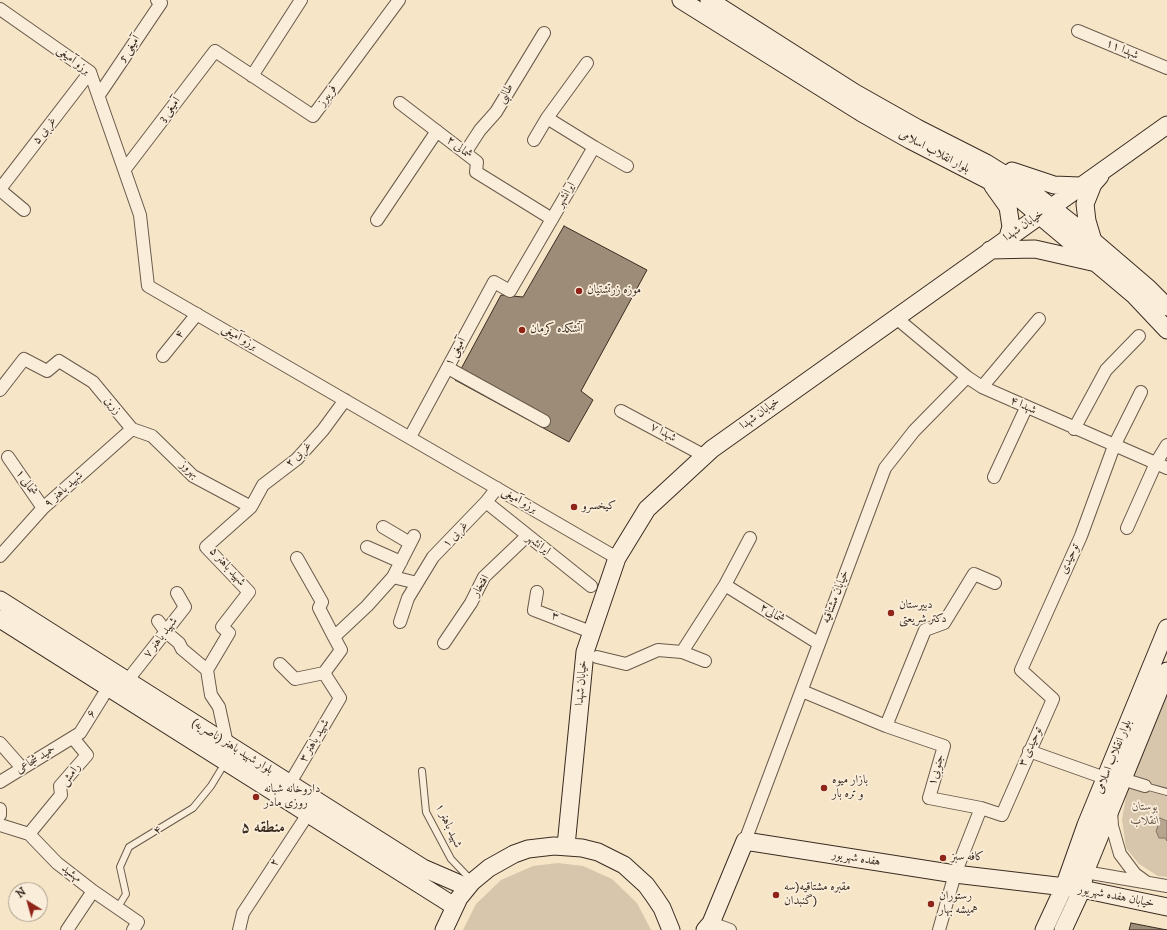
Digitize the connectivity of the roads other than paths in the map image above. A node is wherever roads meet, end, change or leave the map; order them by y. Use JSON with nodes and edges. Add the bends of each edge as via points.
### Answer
{"nodes":[{"id":1,"x":301,"y":0,"type":"edge"},
{"id":2,"x":399,"y":0,"type":"edge"},
{"id":3,"x":681,"y":0,"type":"edge"},
{"id":4,"x":709,"y":0,"type":"edge"},
{"id":5,"x":159,"y":2,"type":"edge"},
{"id":6,"x":1,"y":12,"type":"edge"},
{"id":7,"x":1078,"y":31,"type":"dead end"},
{"id":8,"x":544,"y":34,"type":"dead end"},
{"id":9,"x":215,"y":51,"type":"joint"},
{"id":10,"x":587,"y":63,"type":"dead end"},
{"id":11,"x":1167,"y":68,"type":"edge"},
{"id":12,"x":90,"y":72,"type":"junction"},
{"id":13,"x":252,"y":76,"type":"junction"},
{"id":14,"x":99,"y":95,"type":"junction"},
{"id":15,"x":400,"y":103,"type":"dead end"},
{"id":16,"x":547,"y":118,"type":"junction"},
{"id":17,"x":1167,"y":125,"type":"edge"},
{"id":18,"x":437,"y":131,"type":"junction"},
{"id":19,"x":534,"y":140,"type":"dead end"},
{"id":20,"x":594,"y":147,"type":"junction"},
{"id":21,"x":939,"y":147,"type":"junction"},
{"id":22,"x":465,"y":153,"type":"junction"},
{"id":23,"x":984,"y":162,"type":"junction"},
{"id":24,"x":1113,"y":163,"type":"junction"},
{"id":25,"x":627,"y":166,"type":"dead end"},
{"id":26,"x":124,"y":169,"type":"junction"},
{"id":27,"x":986,"y":179,"type":"junction"},
{"id":28,"x":1080,"y":186,"type":"junction"},
{"id":29,"x":0,"y":190,"type":"edge"},
{"id":30,"x":24,"y":210,"type":"dead end"},
{"id":31,"x":1046,"y":210,"type":"junction"},
{"id":32,"x":552,"y":219,"type":"junction"},
{"id":33,"x":377,"y":220,"type":"dead end"},
{"id":34,"x":1008,"y":237,"type":"junction"},
{"id":35,"x":1093,"y":241,"type":"junction"},
{"id":36,"x":989,"y":250,"type":"junction"},
{"id":37,"x":1096,"y":263,"type":"junction"},
{"id":38,"x":510,"y":291,"type":"joint"},
{"id":39,"x":1167,"y":307,"type":"edge"},
{"id":40,"x":197,"y":314,"type":"junction"},
{"id":41,"x":895,"y":317,"type":"junction"},
{"id":42,"x":1039,"y":319,"type":"dead end"},
{"id":43,"x":1167,"y":330,"type":"edge"},
{"id":44,"x":1139,"y":336,"type":"dead end"},
{"id":45,"x":163,"y":356,"type":"dead end"},
{"id":46,"x":448,"y":368,"type":"junction"},
{"id":47,"x":967,"y":377,"type":"junction"},
{"id":48,"x":982,"y":388,"type":"junction"},
{"id":49,"x":0,"y":390,"type":"edge"},
{"id":50,"x":1141,"y":392,"type":"dead end"},
{"id":51,"x":345,"y":400,"type":"junction"},
{"id":52,"x":1026,"y":408,"type":"junction"},
{"id":53,"x":621,"y":411,"type":"dead end"},
{"id":54,"x":544,"y":421,"type":"dead end"},
{"id":55,"x":1074,"y":429,"type":"junction"},
{"id":56,"x":132,"y":430,"type":"junction"},
{"id":57,"x":410,"y":437,"type":"junction"},
{"id":58,"x":1167,"y":445,"type":"edge"},
{"id":59,"x":1114,"y":446,"type":"junction"},
{"id":60,"x":705,"y":456,"type":"junction"},
{"id":61,"x":8,"y":457,"type":"dead end"},
{"id":62,"x":1162,"y":465,"type":"edge"},
{"id":63,"x":994,"y":477,"type":"dead end"},
{"id":64,"x":497,"y":488,"type":"junction"},
{"id":65,"x":486,"y":502,"type":"junction"},
{"id":66,"x":251,"y":506,"type":"junction"},
{"id":67,"x":43,"y":508,"type":"junction"},
{"id":68,"x":383,"y":527,"type":"dead end"},
{"id":69,"x":1127,"y":528,"type":"dead end"},
{"id":70,"x":526,"y":536,"type":"junction"},
{"id":71,"x":750,"y":538,"type":"dead end"},
{"id":72,"x":367,"y":547,"type":"dead end"},
{"id":73,"x":0,"y":556,"type":"edge"},
{"id":74,"x":297,"y":558,"type":"dead end"},
{"id":75,"x":618,"y":558,"type":"junction"},
{"id":76,"x":401,"y":562,"type":"junction"},
{"id":77,"x":393,"y":576,"type":"junction"},
{"id":78,"x":417,"y":583,"type":"junction"},
{"id":79,"x":995,"y":583,"type":"dead end"},
{"id":80,"x":725,"y":585,"type":"junction"},
{"id":81,"x":591,"y":586,"type":"dead end"},
{"id":82,"x":538,"y":592,"type":"dead end"},
{"id":83,"x":177,"y":593,"type":"dead end"},
{"id":84,"x":0,"y":600,"type":"edge"},
{"id":85,"x":0,"y":619,"type":"edge"},
{"id":86,"x":158,"y":621,"type":"dead end"},
{"id":87,"x":400,"y":622,"type":"dead end"},
{"id":88,"x":1167,"y":628,"type":"edge"},
{"id":89,"x":166,"y":632,"type":"junction"},
{"id":90,"x":591,"y":632,"type":"junction"},
{"id":91,"x":334,"y":637,"type":"junction"},
{"id":92,"x":444,"y":643,"type":"dead end"},
{"id":93,"x":818,"y":643,"type":"junction"},
{"id":94,"x":682,"y":652,"type":"junction"},
{"id":95,"x":597,"y":657,"type":"dead end"},
{"id":96,"x":76,"y":658,"type":"junction"},
{"id":97,"x":705,"y":661,"type":"dead end"},
{"id":98,"x":280,"y":664,"type":"dead end"},
{"id":99,"x":207,"y":670,"type":"junction"},
{"id":100,"x":1021,"y":670,"type":"joint"},
{"id":101,"x":1167,"y":671,"type":"edge"},
{"id":102,"x":324,"y":673,"type":"junction"},
{"id":103,"x":127,"y":681,"type":"junction"},
{"id":104,"x":108,"y":688,"type":"junction"},
{"id":105,"x":802,"y":691,"type":"junction"},
{"id":106,"x":886,"y":726,"type":"junction"},
{"id":107,"x":73,"y":738,"type":"junction"},
{"id":108,"x":0,"y":743,"type":"edge"},
{"id":109,"x":227,"y":744,"type":"junction"},
{"id":110,"x":1029,"y":751,"type":"junction"},
{"id":111,"x":226,"y":761,"type":"junction"},
{"id":112,"x":22,"y":768,"type":"junction"},
{"id":113,"x":422,"y":771,"type":"dead end"},
{"id":114,"x":1105,"y":778,"type":"junction"},
{"id":115,"x":1122,"y":779,"type":"junction"},
{"id":116,"x":0,"y":782,"type":"edge"},
{"id":117,"x":290,"y":784,"type":"junction"},
{"id":118,"x":1145,"y":786,"type":"joint"},
{"id":119,"x":1167,"y":792,"type":"edge"},
{"id":120,"x":1111,"y":807,"type":"junction"},
{"id":121,"x":981,"y":808,"type":"junction"},
{"id":122,"x":0,"y":809,"type":"edge"},
{"id":123,"x":308,"y":814,"type":"junction"},
{"id":124,"x":0,"y":815,"type":"edge"},
{"id":125,"x":0,"y":825,"type":"edge"},
{"id":126,"x":29,"y":834,"type":"junction"},
{"id":127,"x":745,"y":841,"type":"junction"},
{"id":128,"x":566,"y":846,"type":"junction"},
{"id":129,"x":1085,"y":872,"type":"junction"},
{"id":130,"x":955,"y":874,"type":"junction"},
{"id":131,"x":1146,"y":882,"type":"junction"},
{"id":132,"x":470,"y":884,"type":"junction"},
{"id":133,"x":1167,"y":886,"type":"edge"},
{"id":134,"x":1064,"y":887,"type":"junction"},
{"id":135,"x":1082,"y":889,"type":"junction"},
{"id":136,"x":93,"y":891,"type":"junction"},
{"id":137,"x":454,"y":906,"type":"junction"},
{"id":138,"x":118,"y":907,"type":"junction"},
{"id":139,"x":1167,"y":907,"type":"edge"},
{"id":140,"x":708,"y":926,"type":"edge"},
{"id":141,"x":67,"y":930,"type":"edge"},
{"id":142,"x":133,"y":930,"type":"edge"},
{"id":143,"x":239,"y":930,"type":"edge"},
{"id":144,"x":444,"y":930,"type":"edge"},
{"id":145,"x":671,"y":930,"type":"edge"},
{"id":146,"x":730,"y":930,"type":"edge"},
{"id":147,"x":939,"y":930,"type":"edge"},
{"id":148,"x":1044,"y":930,"type":"edge"},
{"id":149,"x":1063,"y":930,"type":"edge"}],
"edges":[{"from":1,"to":13,"type":"street"},
{"from":2,"to":13,"type":"street","name":"فریبرز","via":[[313,116]]},
{"from":3,"to":21,"type":"main road","name":"بلوار انقلاب اسلامی","via":[[832,94]]},
{"from":4,"to":21,"type":"main road","name":"بلوار انقلاب اسلامی"},
{"from":5,"to":14,"type":"street","name":"آمیغی 5"},
{"from":6,"to":12,"type":"street","name":"برزو آمیغی"},
{"from":7,"to":11,"type":"street","name":"شهدا ۱۱"},
{"from":8,"to":22,"type":"street","name":"طالبی","via":[[496,112]]},
{"from":9,"to":13,"type":"street","name":"فریبرز"},
{"from":9,"to":26,"type":"street","name":"آمیغی 3"},
{"from":10,"to":16,"type":"street"},
{"from":12,"to":14,"type":"street","name":"برزو آمیغی"},
{"from":12,"to":29,"type":"street","name":"۵ غربی"},
{"from":14,"to":26,"type":"street","name":"برزو آمیغی"},
{"from":15,"to":18,"type":"street","name":"۲ شمالی"},
{"from":16,"to":19,"type":"street"},
{"from":16,"to":20,"type":"street"},
{"from":17,"to":24,"type":"main road","name":"خیابان شهدا"},
{"from":18,"to":22,"type":"street","name":"۲ شمالی"},
{"from":18,"to":33,"type":"street"},
{"from":20,"to":25,"type":"street"},
{"from":20,"to":32,"type":"street","name":"ایرانشهر"},
{"from":21,"to":23,"type":"main road","name":"بلوار انقلاب اسلامی"},
{"from":21,"to":27,"type":"main road","name":"بلوار انقلاب اسلامی"},
{"from":22,"to":32,"type":"street","name":"۲ شمالی","via":[[476,162],[476,172]]},
{"from":23,"to":28,"type":"main road","via":[[1054,185]]},
{"from":23,"to":31,"type":"main road","name":"بلوار انقلاب اسلامی","via":[[1022,185]]},
{"from":24,"to":28,"type":"main road","name":"خیابان شهدا"},
{"from":24,"to":35,"type":"main road","via":[[1093,184],[1088,194],[1085,212]]},
{"from":26,"to":40,"type":"street","name":"برزو آمیغی","via":[[140,216],[148,286]]},
{"from":27,"to":31,"type":"main road","name":"بلوار انقلاب اسلامی","via":[[1020,199]]},
{"from":27,"to":34,"type":"main road","via":[[1008,207],[1011,227]]},
{"from":28,"to":31,"type":"main road","name":"خیابان شهدا"},
{"from":29,"to":30,"type":"street","name":"۵ غربی"},
{"from":31,"to":34,"type":"main road","name":"خیابان شهدا"},
{"from":31,"to":35,"type":"main road","name":"بلوار انقلاب اسلامی"},
{"from":31,"to":37,"type":"main road","name":"بلوار انقلاب اسلامی"},
{"from":32,"to":38,"type":"street","name":"ایرانشهر"},
{"from":34,"to":36,"type":"main road","name":"خیابان شهدا"},
{"from":35,"to":39,"type":"main road","name":"بلوار انقلاب اسلامی"},
{"from":36,"to":37,"type":"main road","via":[[1035,250]]},
{"from":36,"to":41,"type":"main road","name":"خیابان شهدا"},
{"from":37,"to":43,"type":"main road","name":"بلوار انقلاب اسلامی","via":[[1134,295]]},
{"from":38,"to":46,"type":"street","name":"آمیغی ۱","via":[[494,282]]},
{"from":40,"to":45,"type":"street","name":"۴"},
{"from":40,"to":51,"type":"street","name":"برزو آمیغی"},
{"from":41,"to":47,"type":"street","name":"شهدا ۴"},
{"from":41,"to":60,"type":"main road","name":"خیابان شهدا"},
{"from":42,"to":48,"type":"street"},
{"from":44,"to":55,"type":"street","via":[[1106,370]]},
{"from":46,"to":54,"type":"street"},
{"from":46,"to":57,"type":"street","name":"آمیغی ۱"},
{"from":47,"to":48,"type":"street","name":"شهدا ۴"},
{"from":47,"to":93,"type":"street","name":"خیابان مشتاقیه","via":[[914,431],[885,468]]},
{"from":48,"to":52,"type":"street","name":"شهدا ۴"},
{"from":49,"to":56,"type":"street","name":"زرین","via":[[24,359],[48,371],[60,360],[93,382]]},
{"from":50,"to":59,"type":"street","name":"توحیدی"},
{"from":51,"to":57,"type":"street","name":"برزو آمیغی"},
{"from":51,"to":66,"type":"street","name":"۲ غربی","via":[[297,459],[263,485]]},
{"from":52,"to":55,"type":"street","name":"شهدا ۴"},
{"from":52,"to":63,"type":"street"},
{"from":53,"to":60,"type":"street","name":"شهدا ۷"},
{"from":55,"to":59,"type":"street","name":"شهدا ۴"},
{"from":56,"to":66,"type":"street","name":"بهروز","via":[[152,436],[193,476]]},
{"from":56,"to":67,"type":"street","name":"شهید باهنر ۹"},
{"from":57,"to":64,"type":"street","name":"برزو آمیغی"},
{"from":58,"to":62,"type":"street"},
{"from":59,"to":62,"type":"street","name":"شهدا ۴"},
{"from":59,"to":100,"type":"street","name":"توحیدی","via":[[1080,536]]},
{"from":60,"to":75,"type":"main road","name":"خیابان شهدا","via":[[647,509]]},
{"from":61,"to":67,"type":"street","name":"۱ شمالی"},
{"from":62,"to":69,"type":"street"},
{"from":64,"to":65,"type":"street","name":"۱ غربی"},
{"from":64,"to":75,"type":"street","name":"برزو آمیغی"},
{"from":65,"to":70,"type":"street","name":"ایرانشهر"},
{"from":65,"to":78,"type":"street","name":"۱ غربی","via":[[434,557]]},
{"from":66,"to":99,"type":"street","name":"شهید باهنر ۵","via":[[206,547],[249,592],[222,627],[229,633]]},
{"from":67,"to":73,"type":"street","name":"شهید باهنر ۹"},
{"from":68,"to":76,"type":"street","via":[[412,539]]},
{"from":70,"to":81,"type":"street","name":"ایرانشهر"},
{"from":70,"to":92,"type":"street","name":"افتخار","via":[[484,577],[471,603]]},
{"from":71,"to":80,"type":"street"},
{"from":72,"to":76,"type":"street"},
{"from":74,"to":91,"type":"street","via":[[322,602],[319,608]]},
{"from":75,"to":90,"type":"main road","name":"خیابان شهدا"},
{"from":76,"to":77,"type":"street"},
{"from":77,"to":78,"type":"street"},
{"from":77,"to":91,"type":"street","via":[[367,606]]},
{"from":78,"to":87,"type":"street","name":"۱ غربی","via":[[408,598]]},
{"from":79,"to":106,"type":"street","via":[[974,574],[944,623],[925,630]]},
{"from":80,"to":93,"type":"street","name":"شمالی۲"},
{"from":80,"to":94,"type":"street"},
{"from":82,"to":90,"type":"street","name":"۳","via":[[534,610]]},
{"from":83,"to":89,"type":"street","name":"شهید باهنر ۷","via":[[185,607]]},
{"from":84,"to":96,"type":"main road","name":"بلوار شهید باهنر (ناصریه)"},
{"from":85,"to":96,"type":"main road","name":"بلوار شهید باهنر (ناصریه)"},
{"from":86,"to":89,"type":"street"},
{"from":88,"to":114,"type":"main road","name":"بلوار انقلاب اسلامی"},
{"from":89,"to":99,"type":"street"},
{"from":89,"to":103,"type":"street","name":"شهید باهنر ۷"},
{"from":90,"to":128,"type":"main road","name":"خیابان شهدا","via":[[585,652]]},
{"from":91,"to":102,"type":"street","via":[[341,650]]},
{"from":93,"to":105,"type":"street","name":"خیابان مشتاقیه"},
{"from":94,"to":95,"type":"street","via":[[658,650],[626,664]]},
{"from":94,"to":97,"type":"street"},
{"from":96,"to":103,"type":"main road","name":"بلوار شهید باهنر (ناصریه)"},
{"from":96,"to":104,"type":"main road","name":"بلوار شهید باهنر (ناصریه)"},
{"from":98,"to":102,"type":"street","via":[[295,679]]},
{"from":99,"to":109,"type":"street","via":[[211,695],[219,707]]},
{"from":100,"to":110,"type":"street","name":"توحیدی ۳","via":[[1053,699]]},
{"from":101,"to":115,"type":"main road","name":"بلوار انقلاب اسلامی"},
{"from":102,"to":117,"type":"street","name":"شهید باهنر ۳","via":[[340,698]]},
{"from":103,"to":109,"type":"main road","name":"بلوار شهید باهنر (ناصریه)"},
{"from":104,"to":107,"type":"street","name":"۶","via":[[80,733]]},
{"from":104,"to":111,"type":"main road","name":"بلوار شهید باهنر (ناصریه)"},
{"from":105,"to":106,"type":"street","name":"جنوبی۱"},
{"from":105,"to":127,"type":"street","name":"خیابان مشتاقیه"},
{"from":106,"to":121,"type":"street","name":"جنوبی۱","via":[[944,746],[929,798]]},
{"from":107,"to":112,"type":"street","name":"حمید شجاعی"},
{"from":107,"to":126,"type":"street","name":"رامش","via":[[88,755],[60,786],[61,795]]},
{"from":108,"to":112,"type":"street"},
{"from":109,"to":117,"type":"main road","name":"بلوار شهید باهنر (ناصریه)"},
{"from":110,"to":114,"type":"street"},
{"from":110,"to":121,"type":"street","name":"توحیدی ۳","via":[[1002,815]]},
{"from":111,"to":123,"type":"main road","name":"بلوار شهید باهنر (ناصریه)"},
{"from":111,"to":138,"type":"lane","name":"۴","via":[[211,786],[193,808],[129,848],[120,867],[126,894]]},
{"from":112,"to":116,"type":"street","name":"حمید شجاعی"},
{"from":113,"to":132,"type":"lane","name":"شهید باهنر ۱","via":[[426,812],[451,859]]},
{"from":114,"to":134,"type":"main road","name":"بلوار انقلاب اسلامی"},
{"from":115,"to":118,"type":"street"},
{"from":115,"to":120,"type":"main road","name":"بلوار انقلاب اسلامی"},
{"from":117,"to":132,"type":"main road","name":"بلوار شهید باهنر (ناصریه)","via":[[423,868]]},
{"from":118,"to":119,"type":"lane"},
{"from":120,"to":129,"type":"main road","name":"بلوار انقلاب اسلامی"},
{"from":120,"to":131,"type":"street","via":[[1112,826],[1120,854],[1135,874]]},
{"from":121,"to":130,"type":"street"},
{"from":122,"to":124,"type":"street"},
{"from":123,"to":137,"type":"main road","name":"بلوار شهید باهنر (ناصریه)"},
{"from":123,"to":143,"type":"street","name":"۲","via":[[243,913]]},
{"from":125,"to":126,"type":"street"},
{"from":126,"to":136,"type":"street","name":"مهشید","via":[[57,863]]},
{"from":127,"to":130,"type":"main road","name":"هفده شهریور"},
{"from":127,"to":140,"type":"main road"},
{"from":128,"to":132,"type":"main road","via":[[542,847],[514,854],[489,868]]},
{"from":128,"to":145,"type":"main road","via":[[598,852],[635,874],[662,908]]},
{"from":129,"to":131,"type":"street"},
{"from":129,"to":135,"type":"main road","name":"بلوار انقلاب اسلامی"},
{"from":130,"to":134,"type":"main road","name":"هفده شهریور"},
{"from":130,"to":147,"type":"street"},
{"from":131,"to":133,"type":"street"},
{"from":132,"to":137,"type":"main road"},
{"from":134,"to":135,"type":"main road","name":"خیابان هفده شهریور"},
{"from":134,"to":148,"type":"main road","name":"بلوار انقلاب اسلامی"},
{"from":135,"to":139,"type":"main road","name":"خیابان هفده شهریور"},
{"from":135,"to":149,"type":"main road","name":"بلوار انقلاب اسلامی"},
{"from":136,"to":138,"type":"street","name":"مهشید"},
{"from":136,"to":141,"type":"street"},
{"from":137,"to":144,"type":"main road"},
{"from":138,"to":142,"type":"street","name":"مهشید","via":[[138,922]]},
{"from":140,"to":146,"type":"street"}]}
